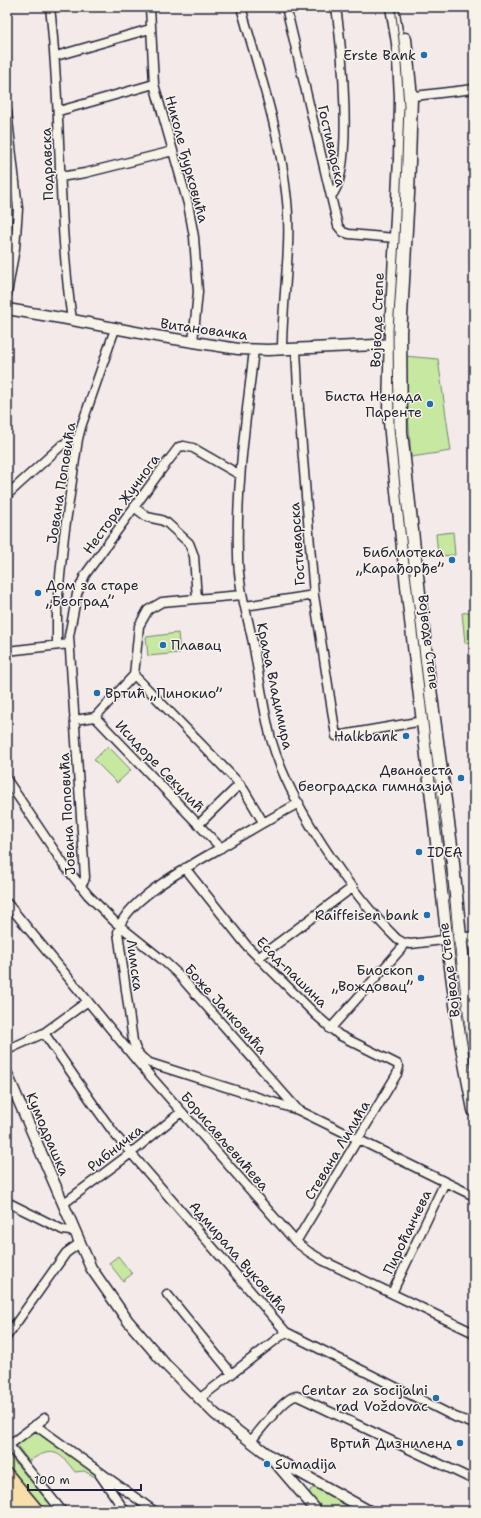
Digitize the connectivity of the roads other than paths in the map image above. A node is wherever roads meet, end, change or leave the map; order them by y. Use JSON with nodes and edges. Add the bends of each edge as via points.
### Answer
{"nodes":[{"id":1,"x":50,"y":7,"type":"edge"},
{"id":2,"x":150,"y":7,"type":"edge"},
{"id":3,"x":241,"y":7,"type":"edge"},
{"id":4,"x":286,"y":7,"type":"edge"},
{"id":5,"x":336,"y":7,"type":"edge"},
{"id":6,"x":392,"y":7,"type":"edge"},
{"id":7,"x":401,"y":7,"type":"edge"},
{"id":8,"x":150,"y":29,"type":"junction"},
{"id":9,"x":56,"y":56,"type":"junction"},
{"id":10,"x":154,"y":84,"type":"junction"},
{"id":11,"x":474,"y":88,"type":"edge"},
{"id":12,"x":406,"y":97,"type":"junction"},
{"id":13,"x":7,"y":111,"type":"edge"},
{"id":14,"x":59,"y":111,"type":"junction"},
{"id":15,"x":173,"y":151,"type":"junction"},
{"id":16,"x":60,"y":177,"type":"junction"},
{"id":17,"x":331,"y":196,"type":"junction"},
{"id":18,"x":395,"y":238,"type":"junction"},
{"id":19,"x":7,"y":294,"type":"edge"},
{"id":20,"x":7,"y":309,"type":"edge"},
{"id":21,"x":72,"y":320,"type":"junction"},
{"id":22,"x":115,"y":329,"type":"junction"},
{"id":23,"x":193,"y":342,"type":"junction"},
{"id":24,"x":395,"y":344,"type":"junction"},
{"id":25,"x":296,"y":349,"type":"junction"},
{"id":26,"x":254,"y":350,"type":"junction"},
{"id":27,"x":282,"y":350,"type":"junction"},
{"id":28,"x":78,"y":439,"type":"junction"},
{"id":29,"x":240,"y":475,"type":"junction"},
{"id":30,"x":7,"y":495,"type":"edge"},
{"id":31,"x":134,"y":507,"type":"junction"},
{"id":32,"x":242,"y":595,"type":"junction"},
{"id":33,"x":314,"y":595,"type":"junction"},
{"id":34,"x":197,"y":599,"type":"junction"},
{"id":35,"x":245,"y":606,"type":"junction"},
{"id":36,"x":69,"y":644,"type":"junction"},
{"id":37,"x":57,"y":645,"type":"junction"},
{"id":38,"x":7,"y":651,"type":"edge"},
{"id":39,"x":134,"y":675,"type":"junction"},
{"id":40,"x":95,"y":717,"type":"junction"},
{"id":41,"x":74,"y":720,"type":"junction"},
{"id":42,"x":423,"y":721,"type":"junction"},
{"id":43,"x":7,"y":780,"type":"edge"},
{"id":44,"x":240,"y":784,"type":"junction"},
{"id":45,"x":299,"y":803,"type":"junction"},
{"id":46,"x":263,"y":822,"type":"junction"},
{"id":47,"x":198,"y":825,"type":"junction"},
{"id":48,"x":221,"y":848,"type":"junction"},
{"id":49,"x":185,"y":868,"type":"junction"},
{"id":50,"x":80,"y":886,"type":"junction"},
{"id":51,"x":353,"y":887,"type":"junction"},
{"id":52,"x":7,"y":903,"type":"edge"},
{"id":53,"x":120,"y":925,"type":"junction"},
{"id":54,"x":474,"y":936,"type":"edge"},
{"id":55,"x":460,"y":937,"type":"junction"},
{"id":56,"x":448,"y":939,"type":"junction"},
{"id":57,"x":407,"y":943,"type":"junction"},
{"id":58,"x":258,"y":958,"type":"junction"},
{"id":59,"x":88,"y":1001,"type":"junction"},
{"id":60,"x":330,"y":1029,"type":"junction"},
{"id":61,"x":44,"y":1033,"type":"junction"},
{"id":62,"x":133,"y":1041,"type":"junction"},
{"id":63,"x":124,"y":1044,"type":"junction"},
{"id":64,"x":474,"y":1045,"type":"edge"},
{"id":65,"x":7,"y":1050,"type":"edge"},
{"id":66,"x":154,"y":1064,"type":"junction"},
{"id":67,"x":398,"y":1070,"type":"joint"},
{"id":68,"x":7,"y":1074,"type":"edge"},
{"id":69,"x":149,"y":1074,"type":"junction"},
{"id":70,"x":298,"y":1110,"type":"junction"},
{"id":71,"x":474,"y":1110,"type":"edge"},
{"id":72,"x":181,"y":1112,"type":"junction"},
{"id":73,"x":359,"y":1139,"type":"junction"},
{"id":74,"x":131,"y":1153,"type":"junction"},
{"id":75,"x":446,"y":1182,"type":"junction"},
{"id":76,"x":474,"y":1196,"type":"edge"},
{"id":77,"x":7,"y":1202,"type":"edge"},
{"id":78,"x":63,"y":1204,"type":"junction"},
{"id":79,"x":74,"y":1229,"type":"junction"},
{"id":80,"x":296,"y":1242,"type":"junction"},
{"id":81,"x":80,"y":1243,"type":"junction"},
{"id":82,"x":392,"y":1293,"type":"junction"},
{"id":83,"x":167,"y":1294,"type":"dead end"},
{"id":84,"x":286,"y":1332,"type":"junction"},
{"id":85,"x":474,"y":1334,"type":"edge"},
{"id":86,"x":7,"y":1336,"type":"edge"},
{"id":87,"x":232,"y":1374,"type":"junction"},
{"id":88,"x":199,"y":1399,"type":"junction"},
{"id":89,"x":45,"y":1418,"type":"dead end"},
{"id":90,"x":474,"y":1424,"type":"edge"},
{"id":91,"x":35,"y":1425,"type":"junction"},
{"id":92,"x":251,"y":1441,"type":"junction"},
{"id":93,"x":8,"y":1444,"type":"edge"},
{"id":94,"x":270,"y":1456,"type":"junction"},
{"id":95,"x":96,"y":1470,"type":"junction"},
{"id":96,"x":7,"y":1476,"type":"edge"},
{"id":97,"x":306,"y":1476,"type":"junction"},
{"id":98,"x":474,"y":1480,"type":"edge"},
{"id":99,"x":297,"y":1487,"type":"junction"},
{"id":100,"x":7,"y":1494,"type":"edge"},
{"id":101,"x":22,"y":1511,"type":"edge"},
{"id":102,"x":36,"y":1511,"type":"edge"},
{"id":103,"x":62,"y":1511,"type":"edge"},
{"id":104,"x":125,"y":1511,"type":"edge"},
{"id":105,"x":154,"y":1511,"type":"edge"},
{"id":106,"x":317,"y":1511,"type":"edge"},
{"id":107,"x":369,"y":1511,"type":"edge"}],
"edges":[{"from":1,"to":9,"type":"street","name":"Подравска"},
{"from":2,"to":8,"type":"street","name":"Николе Ђурковића"},
{"from":3,"to":27,"type":"street","via":[[274,126],[286,192],[288,225]]},
{"from":4,"to":17,"type":"street","name":"Гостиварска"},
{"from":5,"to":17,"type":"street","name":"Гостиварска","via":[[343,72],[345,133],[338,182]]},
{"from":6,"to":12,"type":"main road","name":"Војводе Степе"},
{"from":7,"to":12,"type":"main road","name":"Војводе Степе","via":[[406,46]]},
{"from":8,"to":9,"type":"street"},
{"from":8,"to":10,"type":"street","name":"Николе Ђурковића"},
{"from":9,"to":14,"type":"street","name":"Подравска"},
{"from":10,"to":14,"type":"street"},
{"from":10,"to":15,"type":"street","name":"Николе Ђурковића"},
{"from":11,"to":12,"type":"street"},
{"from":12,"to":18,"type":"main road","name":"Војводе Степе"},
{"from":12,"to":24,"type":"main road","name":"Војводе Степе","via":[[408,194]]},
{"from":13,"to":19,"type":"street","via":[[18,209],[15,248]]},
{"from":14,"to":16,"type":"street","name":"Подравска"},
{"from":15,"to":16,"type":"street"},
{"from":15,"to":23,"type":"street","name":"Николе Ђурковића","via":[[194,237],[198,292]]},
{"from":16,"to":21,"type":"street","name":"Подравска","via":[[64,256]]},
{"from":17,"to":18,"type":"street","via":[[336,222],[343,232]]},
{"from":18,"to":24,"type":"main road","name":"Војводе Степе"},
{"from":20,"to":21,"type":"street","name":"Витановачка"},
{"from":21,"to":22,"type":"street","name":"Витановачка"},
{"from":22,"to":23,"type":"street","name":"Витановачка"},
{"from":22,"to":28,"type":"street","name":"Јована Поповића"},
{"from":23,"to":26,"type":"street","name":"Витановачка"},
{"from":24,"to":25,"type":"street","name":"Витановачка"},
{"from":24,"to":42,"type":"main road","name":"Војводе Степе","via":[[389,410]]},
{"from":24,"to":55,"type":"main road","name":"Војводе Степе","via":[[401,432]]},
{"from":25,"to":27,"type":"street","name":"Витановачка"},
{"from":25,"to":33,"type":"street","name":"Гостиварска","via":[[298,409]]},
{"from":26,"to":27,"type":"street","name":"Витановачка"},
{"from":26,"to":29,"type":"street","name":"Краља Владимира"},
{"from":28,"to":30,"type":"street","via":[[62,445]]},
{"from":28,"to":37,"type":"street","name":"Јована Поповића","via":[[64,536],[57,606]]},
{"from":29,"to":31,"type":"street","name":"Нестора Жучнога","via":[[193,448],[182,446]]},
{"from":29,"to":32,"type":"street","name":"Краља Владимира","via":[[237,554]]},
{"from":31,"to":34,"type":"street","via":[[147,517],[167,523],[189,543],[194,556]]},
{"from":31,"to":36,"type":"street","name":"Нестора Жучнога","via":[[81,583],[74,605]]},
{"from":32,"to":34,"type":"street"},
{"from":32,"to":35,"type":"street","name":"Краља Владимира"},
{"from":33,"to":35,"type":"street"},
{"from":33,"to":42,"type":"street","name":"Гостиварска","via":[[336,736]]},
{"from":34,"to":39,"type":"street","via":[[162,602],[148,610],[137,632]]},
{"from":35,"to":45,"type":"street","name":"Краља Владимира","via":[[271,739],[278,760]]},
{"from":36,"to":37,"type":"street"},
{"from":36,"to":41,"type":"street","name":"Јована Поповића"},
{"from":37,"to":38,"type":"street"},
{"from":39,"to":40,"type":"street"},
{"from":39,"to":44,"type":"street"},
{"from":40,"to":41,"type":"street","name":"Исидоре Секулић"},
{"from":40,"to":47,"type":"street","name":"Исидоре Секулић"},
{"from":41,"to":50,"type":"street","name":"Јована Поповића","via":[[85,877]]},
{"from":42,"to":56,"type":"main road","name":"Војводе Степе"},
{"from":43,"to":50,"type":"street","name":"Боже Јанковића"},
{"from":44,"to":46,"type":"street"},
{"from":44,"to":47,"type":"street"},
{"from":45,"to":46,"type":"street","name":"Лимска"},
{"from":45,"to":51,"type":"street","name":"Краља Владимира","via":[[328,852]]},
{"from":46,"to":48,"type":"street","name":"Лимска"},
{"from":47,"to":48,"type":"street","name":"Исидоре Секулић"},
{"from":48,"to":49,"type":"street","name":"Лимска"},
{"from":49,"to":53,"type":"street","name":"Лимска","via":[[142,899]]},
{"from":49,"to":58,"type":"street","name":"Есад-пашина"},
{"from":50,"to":53,"type":"street","name":"Боже Јанковића"},
{"from":51,"to":57,"type":"street","name":"Краља Владимира","via":[[386,927],[397,938]]},
{"from":51,"to":58,"type":"street"},
{"from":52,"to":59,"type":"street","name":"Борисављевићева"},
{"from":53,"to":62,"type":"street","name":"Лимска","via":[[119,942]]},
{"from":53,"to":70,"type":"street","name":"Боже Јанковића","via":[[178,974]]},
{"from":54,"to":55,"type":"street"},
{"from":55,"to":56,"type":"street"},
{"from":55,"to":64,"type":"main road","name":"Војводе Степе"},
{"from":56,"to":57,"type":"street"},
{"from":56,"to":71,"type":"main road","name":"Војводе Степе"},
{"from":57,"to":60,"type":"street"},
{"from":58,"to":60,"type":"street","name":"Есад-пашина"},
{"from":59,"to":61,"type":"street"},
{"from":59,"to":63,"type":"street","name":"Борисављевићева"},
{"from":60,"to":67,"type":"street","name":"Есад-пашина","via":[[397,1064]]},
{"from":61,"to":65,"type":"street"},
{"from":61,"to":74,"type":"street","name":"Адмирала Вуковића","via":[[107,1124]]},
{"from":62,"to":63,"type":"street"},
{"from":62,"to":66,"type":"street","name":"Лимска","via":[[138,1054]]},
{"from":63,"to":69,"type":"street","name":"Борисављевићева"},
{"from":66,"to":69,"type":"street"},
{"from":66,"to":70,"type":"street","name":"Лимска"},
{"from":67,"to":73,"type":"street","name":"Стевана Лилића"},
{"from":68,"to":78,"type":"street","name":"Кумодрашка"},
{"from":69,"to":72,"type":"street","name":"Борисављевићева"},
{"from":70,"to":73,"type":"street","name":"Боже Јанковића"},
{"from":72,"to":74,"type":"street","name":"Рибничка"},
{"from":72,"to":80,"type":"street","name":"Борисављевићева"},
{"from":73,"to":75,"type":"street","name":"Боже Јанковића"},
{"from":73,"to":80,"type":"street","name":"Стевана Лилића"},
{"from":74,"to":78,"type":"street","name":"Рибничка"},
{"from":74,"to":84,"type":"street","name":"Адмирала Вуковића"},
{"from":75,"to":76,"type":"street","name":"Боже Јанковића"},
{"from":75,"to":82,"type":"street","name":"Пироћанчева"},
{"from":77,"to":79,"type":"street","via":[[63,1230]]},
{"from":78,"to":79,"type":"street","name":"Кумодрашка"},
{"from":79,"to":81,"type":"street","name":"Кумодрашка"},
{"from":80,"to":82,"type":"street","name":"Борисављевићева","via":[[324,1261]]},
{"from":81,"to":86,"type":"street","via":[[66,1253]]},
{"from":81,"to":88,"type":"street","name":"Кумодрашка","via":[[97,1278],[119,1309],[164,1364]]},
{"from":82,"to":85,"type":"street","name":"Борисављевићева"},
{"from":83,"to":87,"type":"street"},
{"from":84,"to":87,"type":"street"},
{"from":84,"to":90,"type":"street","name":"Адмирала Вуковића","via":[[455,1417]]},
{"from":87,"to":88,"type":"street"},
{"from":88,"to":92,"type":"street","name":"Кумодрашка"},
{"from":89,"to":91,"type":"street"},
{"from":91,"to":93,"type":"street"},
{"from":91,"to":95,"type":"street"},
{"from":92,"to":94,"type":"street","name":"Кумодрашка"},
{"from":92,"to":98,"type":"street","via":[[285,1402],[297,1396]]},
{"from":93,"to":103,"type":"street"},
{"from":94,"to":97,"type":"street"},
{"from":94,"to":99,"type":"street"},
{"from":95,"to":104,"type":"street"},
{"from":95,"to":105,"type":"street"},
{"from":96,"to":102,"type":"highway"},
{"from":97,"to":99,"type":"street","via":[[300,1478]]},
{"from":97,"to":107,"type":"street"},
{"from":99,"to":106,"type":"street"},
{"from":100,"to":101,"type":"highway"}]}
